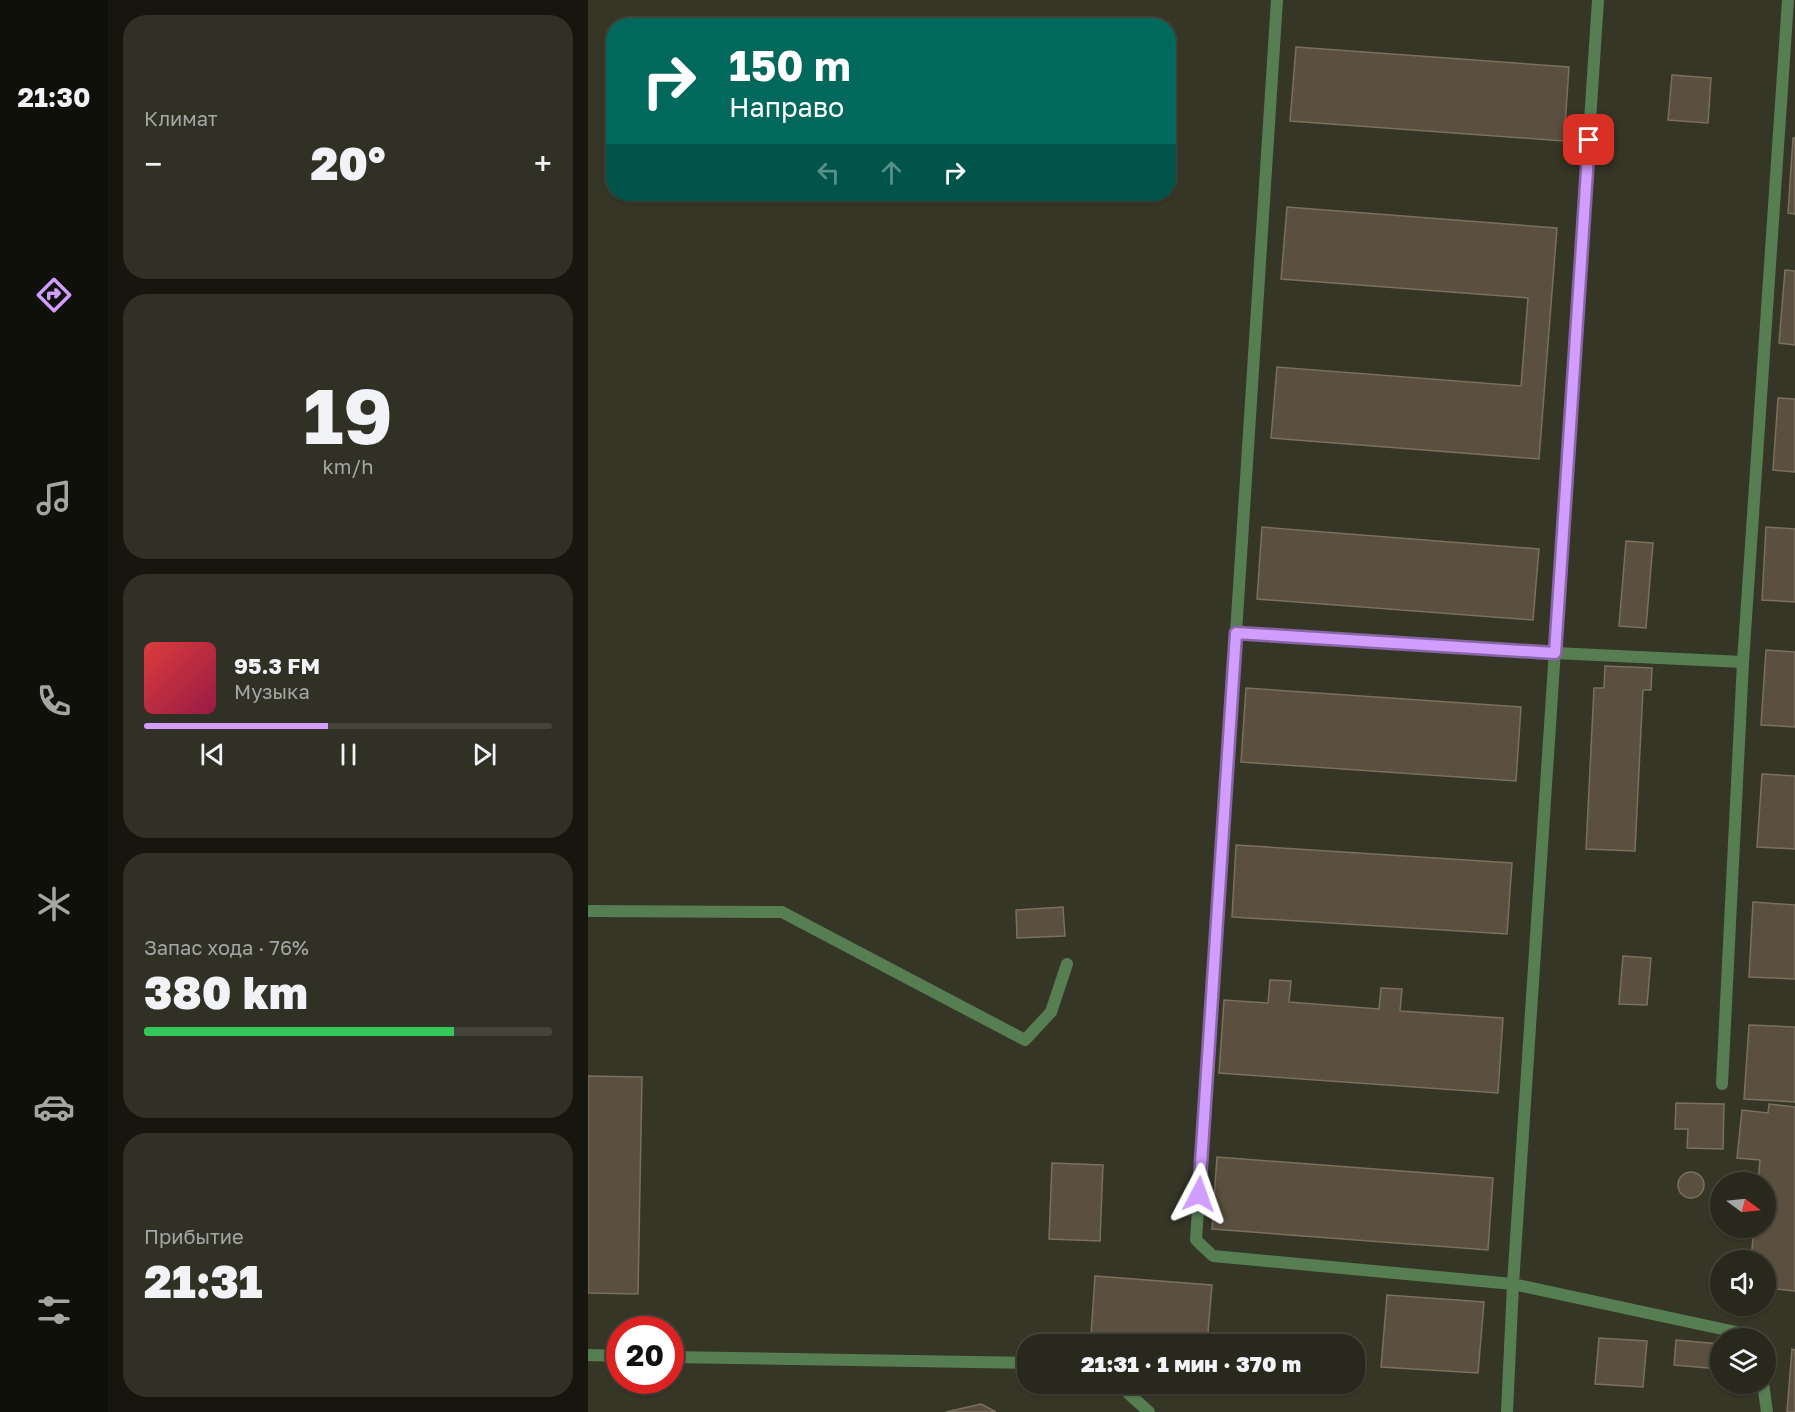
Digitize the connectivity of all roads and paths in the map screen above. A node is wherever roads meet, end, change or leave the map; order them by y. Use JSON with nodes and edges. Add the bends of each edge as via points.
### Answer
{"nodes":[{"id":1,"x":1276,"y":0,"type":"edge"},
{"id":2,"x":1598,"y":0,"type":"edge"},
{"id":3,"x":1788,"y":0,"type":"edge"},
{"id":4,"x":1236,"y":633,"type":"junction"},
{"id":5,"x":1555,"y":653,"type":"junction"},
{"id":6,"x":1743,"y":662,"type":"junction"},
{"id":7,"x":588,"y":911,"type":"edge"},
{"id":8,"x":1067,"y":964,"type":"dead end"},
{"id":9,"x":1722,"y":1084,"type":"dead end"},
{"id":10,"x":1513,"y":1284,"type":"junction"},
{"id":11,"x":1717,"y":1328,"type":"edge"},
{"id":12,"x":588,"y":1355,"type":"edge"},
{"id":13,"x":606,"y":1356,"type":"edge"},
{"id":14,"x":684,"y":1357,"type":"edge"},
{"id":15,"x":1017,"y":1364,"type":"edge"},
{"id":16,"x":1129,"y":1394,"type":"edge"},
{"id":17,"x":1765,"y":1394,"type":"edge"},
{"id":18,"x":1149,"y":1412,"type":"edge"},
{"id":19,"x":1507,"y":1412,"type":"edge"},
{"id":20,"x":1767,"y":1412,"type":"edge"}],
"edges":[{"from":1,"to":4,"type":"lane"},
{"from":2,"to":5,"type":"lane"},
{"from":3,"to":6,"type":"lane"},
{"from":4,"to":5,"type":"lane"},
{"from":4,"to":10,"type":"lane","via":[[1196,1240],[1213,1256]]},
{"from":5,"to":6,"type":"lane"},
{"from":5,"to":10,"type":"lane"},
{"from":6,"to":9,"type":"lane"},
{"from":7,"to":8,"type":"lane","via":[[782,912],[1024,1040],[1051,1012]]},
{"from":10,"to":11,"type":"lane"},
{"from":10,"to":19,"type":"lane"},
{"from":12,"to":13,"type":"lane"},
{"from":14,"to":15,"type":"lane"},
{"from":16,"to":18,"type":"lane"},
{"from":17,"to":20,"type":"lane"}]}
